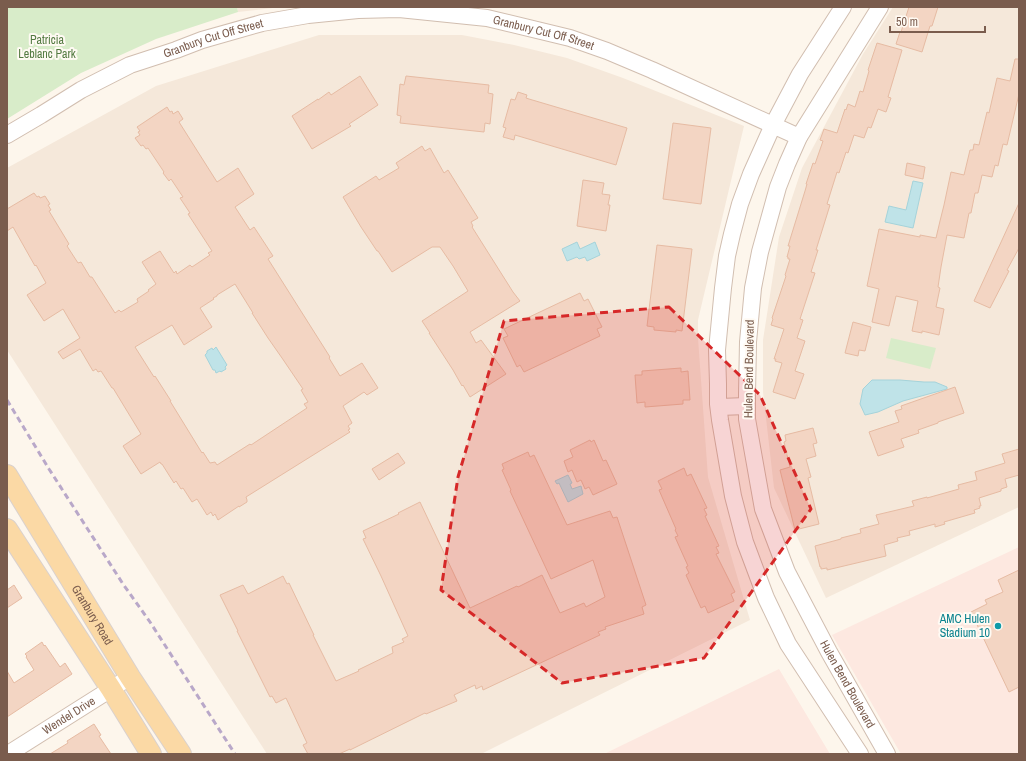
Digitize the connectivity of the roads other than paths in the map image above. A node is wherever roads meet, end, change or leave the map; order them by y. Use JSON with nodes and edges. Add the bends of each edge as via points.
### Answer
{"nodes":[{"id":1,"x":843,"y":7,"type":"edge"},
{"id":2,"x":880,"y":7,"type":"edge"},
{"id":3,"x":773,"y":125,"type":"junction"},
{"id":4,"x":7,"y":135,"type":"edge"},
{"id":5,"x":799,"y":137,"type":"junction"},
{"id":6,"x":747,"y":406,"type":"junction"},
{"id":7,"x":719,"y":407,"type":"junction"},
{"id":8,"x":722,"y":428,"type":"junction"},
{"id":9,"x":749,"y":430,"type":"junction"},
{"id":10,"x":7,"y":474,"type":"edge"},
{"id":11,"x":10,"y":541,"type":"edge"},
{"id":12,"x":130,"y":677,"type":"junction"},
{"id":13,"x":111,"y":689,"type":"junction"},
{"id":14,"x":8,"y":754,"type":"edge"},
{"id":15,"x":151,"y":754,"type":"edge"},
{"id":16,"x":181,"y":754,"type":"edge"},
{"id":17,"x":860,"y":754,"type":"edge"},
{"id":18,"x":887,"y":754,"type":"edge"}],
"edges":[{"from":1,"to":3,"type":"street","name":"Hulen Bend Boulevard","via":[[800,74]]},
{"from":2,"to":5,"type":"street","name":"Hulen Bend Boulevard"},
{"from":3,"to":4,"type":"street","name":"Granbury Cut Off Street","via":[[652,70],[570,38],[487,18],[399,9],[308,15],[262,23],[202,40],[130,65],[82,90]]},
{"from":3,"to":5,"type":"street","name":"Granbury Cut Off Street"},
{"from":3,"to":7,"type":"street","name":"Hulen Bend Boulevard","via":[[740,204],[727,256],[718,343]]},
{"from":5,"to":6,"type":"street","name":"Hulen Bend Boulevard","via":[[778,187],[753,288]]},
{"from":6,"to":7,"type":"street"},
{"from":6,"to":9,"type":"street","name":"Hulen Bend Boulevard"},
{"from":7,"to":8,"type":"street","name":"Hulen Bend Boulevard"},
{"from":8,"to":9,"type":"street"},
{"from":8,"to":17,"type":"street","name":"Hulen Bend Boulevard","via":[[736,509],[745,542],[766,598],[788,644]]},
{"from":9,"to":18,"type":"street","name":"Hulen Bend Boulevard","via":[[763,509],[787,572]]},
{"from":10,"to":12,"type":"main road","name":"Granbury Road"},
{"from":11,"to":13,"type":"main road","name":"Granbury Road"},
{"from":12,"to":13,"type":"street","name":"Wendel Drive"},
{"from":12,"to":16,"type":"main road","name":"Granbury Road"},
{"from":13,"to":14,"type":"street","name":"Wendel Drive"},
{"from":13,"to":15,"type":"main road","name":"Granbury Road"}]}
